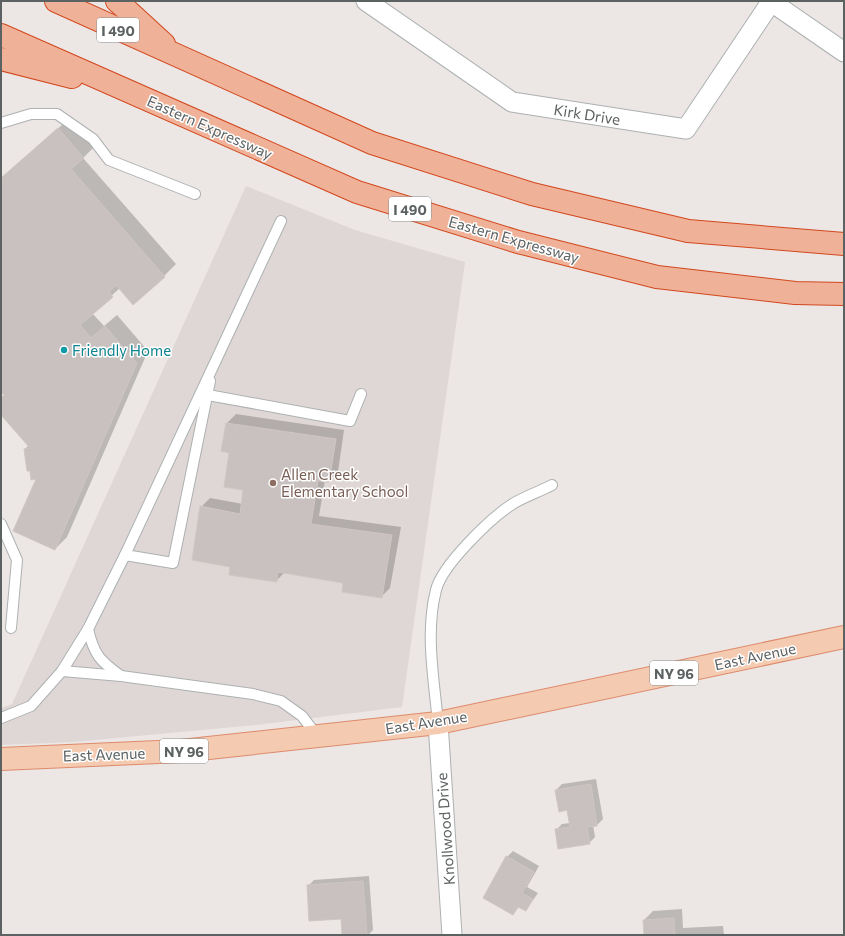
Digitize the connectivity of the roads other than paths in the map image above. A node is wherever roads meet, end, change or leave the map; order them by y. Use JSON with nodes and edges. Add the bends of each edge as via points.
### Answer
{"nodes":[{"id":1,"x":56,"y":1,"type":"edge"},
{"id":2,"x":117,"y":1,"type":"edge"},
{"id":3,"x":366,"y":1,"type":"edge"},
{"id":4,"x":771,"y":1,"type":"edge"},
{"id":5,"x":1,"y":35,"type":"edge"},
{"id":6,"x":844,"y":52,"type":"edge"},
{"id":7,"x":180,"y":58,"type":"junction"},
{"id":8,"x":1,"y":59,"type":"edge"},
{"id":9,"x":137,"y":94,"type":"junction"},
{"id":10,"x":1,"y":123,"type":"edge"},
{"id":11,"x":195,"y":194,"type":"dead end"},
{"id":12,"x":281,"y":220,"type":"dead end"},
{"id":13,"x":844,"y":244,"type":"edge"},
{"id":14,"x":844,"y":294,"type":"edge"},
{"id":15,"x":214,"y":364,"type":"junction"},
{"id":16,"x":361,"y":394,"type":"dead end"},
{"id":17,"x":208,"y":395,"type":"junction"},
{"id":18,"x":552,"y":485,"type":"dead end"},
{"id":19,"x":1,"y":524,"type":"edge"},
{"id":20,"x":125,"y":555,"type":"junction"},
{"id":21,"x":10,"y":628,"type":"dead end"},
{"id":22,"x":88,"y":629,"type":"junction"},
{"id":23,"x":844,"y":637,"type":"edge"},
{"id":24,"x":62,"y":671,"type":"junction"},
{"id":25,"x":121,"y":676,"type":"junction"},
{"id":26,"x":1,"y":718,"type":"edge"},
{"id":27,"x":438,"y":723,"type":"junction"},
{"id":28,"x":318,"y":737,"type":"junction"},
{"id":29,"x":1,"y":759,"type":"edge"},
{"id":30,"x":452,"y":935,"type":"edge"}],
"edges":[{"from":1,"to":7,"type":"highway","number":"I 490"},
{"from":2,"to":7,"type":"highway"},
{"from":3,"to":4,"type":"street","name":"Kirk Drive","via":[[512,102],[686,129]]},
{"from":4,"to":6,"type":"street"},
{"from":5,"to":9,"type":"highway","name":"Eastern Expressway","number":"I 490"},
{"from":7,"to":13,"type":"highway","number":"I 490","via":[[372,143],[532,194],[688,231]]},
{"from":8,"to":9,"type":"highway"},
{"from":9,"to":14,"type":"highway","name":"Eastern Expressway","number":"I 490","via":[[357,192],[518,242],[657,277],[795,293]]},
{"from":10,"to":11,"type":"lane","via":[[31,114],[57,114],[93,139],[109,160]]},
{"from":12,"to":15,"type":"lane"},
{"from":15,"to":17,"type":"lane"},
{"from":15,"to":20,"type":"lane"},
{"from":16,"to":17,"type":"lane","via":[[350,422]]},
{"from":17,"to":20,"type":"lane","via":[[173,563]]},
{"from":18,"to":27,"type":"lane","via":[[512,504],[478,531],[451,563],[436,588],[431,614],[431,639]]},
{"from":19,"to":21,"type":"lane","via":[[17,560]]},
{"from":20,"to":22,"type":"lane"},
{"from":22,"to":24,"type":"lane"},
{"from":22,"to":25,"type":"lane","via":[[92,648],[106,665]]},
{"from":23,"to":27,"type":"main road","name":"East Avenue","number":"NY 96"},
{"from":24,"to":25,"type":"lane"},
{"from":24,"to":26,"type":"lane","via":[[31,706]]},
{"from":25,"to":28,"type":"lane","via":[[253,694],[281,701],[302,716]]},
{"from":27,"to":28,"type":"main road","name":"East Avenue","number":"NY 96"},
{"from":27,"to":30,"type":"street","name":"Knollwood Drive"},
{"from":28,"to":29,"type":"main road","name":"East Avenue","number":"NY 96","via":[[180,751]]}]}
